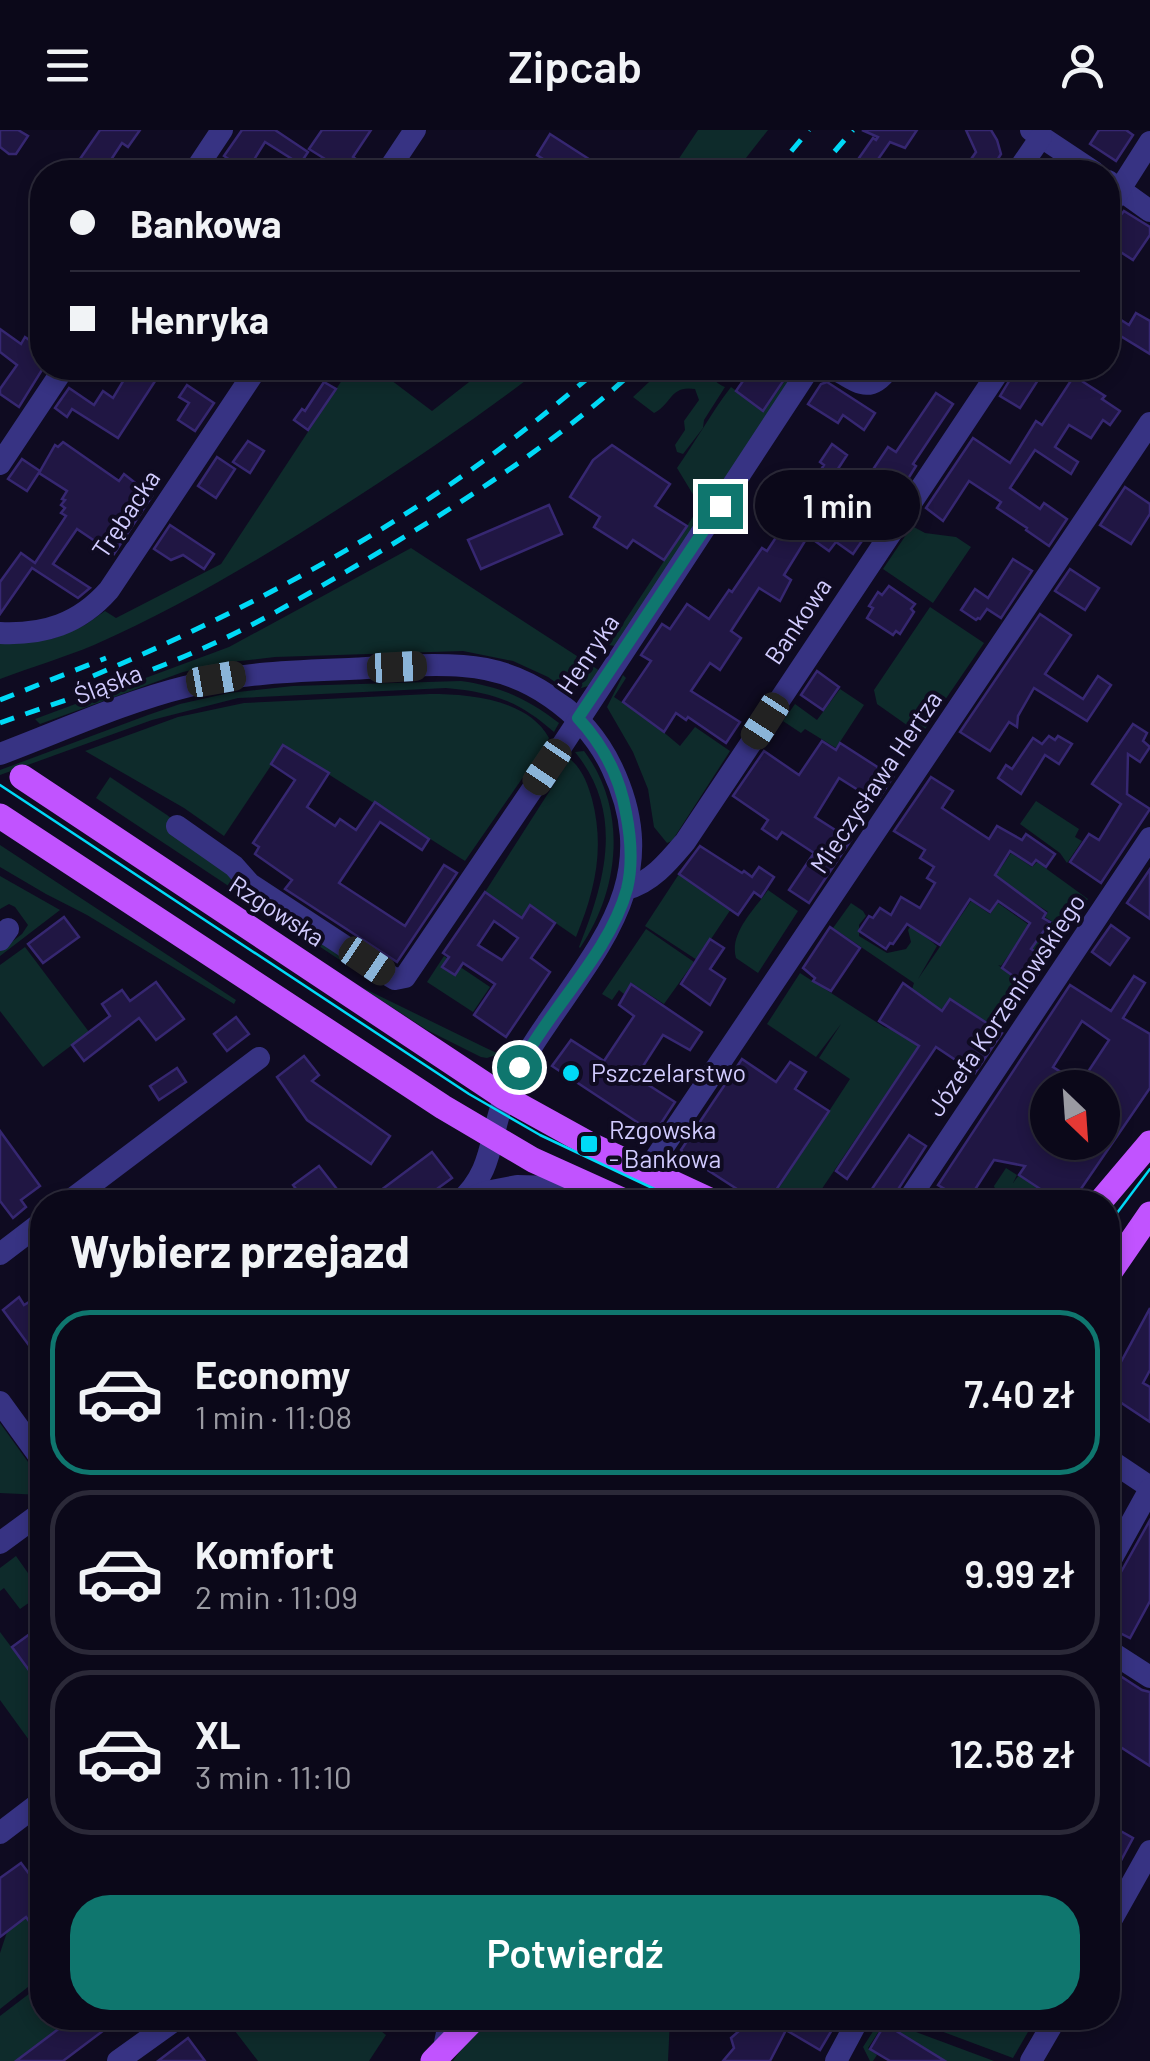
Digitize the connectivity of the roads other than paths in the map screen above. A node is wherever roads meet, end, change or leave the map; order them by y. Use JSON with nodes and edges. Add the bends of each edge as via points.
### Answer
{"nodes":[{"id":1,"x":222,"y":130,"type":"edge"},
{"id":2,"x":415,"y":130,"type":"edge"},
{"id":3,"x":1036,"y":133,"type":"edge"},
{"id":4,"x":1150,"y":142,"type":"edge"},
{"id":5,"x":202,"y":160,"type":"edge"},
{"id":6,"x":395,"y":160,"type":"edge"},
{"id":7,"x":1023,"y":160,"type":"edge"},
{"id":8,"x":1076,"y":160,"type":"edge"},
{"id":9,"x":1120,"y":182,"type":"edge"},
{"id":10,"x":1120,"y":197,"type":"edge"},
{"id":11,"x":1150,"y":211,"type":"edge"},
{"id":12,"x":56,"y":380,"type":"edge"},
{"id":13,"x":249,"y":380,"type":"edge"},
{"id":14,"x":802,"y":380,"type":"edge"},
{"id":15,"x":854,"y":380,"type":"edge"},
{"id":16,"x":878,"y":380,"type":"edge"},
{"id":17,"x":993,"y":380,"type":"edge"},
{"id":18,"x":1150,"y":423,"type":"edge"},
{"id":19,"x":0,"y":464,"type":"edge"},
{"id":20,"x":0,"y":633,"type":"edge"},
{"id":21,"x":578,"y":718,"type":"junction"},
{"id":22,"x":0,"y":754,"type":"edge"},
{"id":23,"x":22,"y":777,"type":"dead end"},
{"id":24,"x":0,"y":816,"type":"edge"},
{"id":25,"x":177,"y":826,"type":"dead end"},
{"id":26,"x":1150,"y":838,"type":"edge"},
{"id":27,"x":626,"y":890,"type":"junction"},
{"id":28,"x":259,"y":1058,"type":"dead end"},
{"id":29,"x":504,"y":1096,"type":"junction"},
{"id":30,"x":495,"y":1138,"type":"junction"},
{"id":31,"x":1150,"y":1144,"type":"edge"},
{"id":32,"x":648,"y":1172,"type":"junction"},
{"id":33,"x":594,"y":1188,"type":"junction"},
{"id":34,"x":84,"y":1190,"type":"edge"},
{"id":35,"x":470,"y":1190,"type":"edge"},
{"id":36,"x":496,"y":1190,"type":"edge"},
{"id":37,"x":599,"y":1190,"type":"edge"},
{"id":38,"x":688,"y":1190,"type":"edge"},
{"id":39,"x":916,"y":1190,"type":"edge"},
{"id":40,"x":1110,"y":1190,"type":"edge"},
{"id":41,"x":1150,"y":1214,"type":"edge"},
{"id":42,"x":30,"y":1231,"type":"edge"},
{"id":43,"x":0,"y":1254,"type":"edge"},
{"id":44,"x":1120,"y":1258,"type":"edge"},
{"id":45,"x":0,"y":1402,"type":"edge"},
{"id":46,"x":30,"y":1443,"type":"edge"},
{"id":47,"x":1120,"y":1467,"type":"edge"},
{"id":48,"x":1150,"y":1488,"type":"edge"},
{"id":49,"x":30,"y":1521,"type":"edge"},
{"id":50,"x":0,"y":1543,"type":"edge"},
{"id":51,"x":1120,"y":1543,"type":"edge"},
{"id":52,"x":1120,"y":1658,"type":"edge"},
{"id":53,"x":1150,"y":1677,"type":"edge"},
{"id":54,"x":30,"y":1810,"type":"edge"},
{"id":55,"x":0,"y":1833,"type":"edge"},
{"id":56,"x":1150,"y":1852,"type":"edge"},
{"id":57,"x":1120,"y":1905,"type":"edge"},
{"id":58,"x":161,"y":2030,"type":"edge"},
{"id":59,"x":446,"y":2030,"type":"edge"},
{"id":60,"x":463,"y":2030,"type":"edge"},
{"id":61,"x":853,"y":2030,"type":"edge"},
{"id":62,"x":1049,"y":2030,"type":"edge"},
{"id":63,"x":438,"y":2054,"type":"edge"},
{"id":64,"x":118,"y":2061,"type":"edge"},
{"id":65,"x":836,"y":2061,"type":"edge"},
{"id":66,"x":1031,"y":2061,"type":"edge"}],
"edges":[{"from":1,"to":5,"type":"street"},
{"from":2,"to":6,"type":"street"},
{"from":3,"to":7,"type":"street"},
{"from":3,"to":8,"type":"street"},
{"from":4,"to":9,"type":"street"},
{"from":10,"to":11,"type":"street"},
{"from":12,"to":19,"type":"street"},
{"from":13,"to":20,"type":"street","name":"Trębacka","via":[[90,611],[60,625]]},
{"from":14,"to":21,"type":"street","name":"Henryka"},
{"from":15,"to":16,"type":"street"},
{"from":17,"to":27,"type":"street","name":"Bankowa","via":[[684,842],[643,884]]},
{"from":18,"to":32,"type":"street","name":"Mieczysława Hertza"},
{"from":21,"to":22,"type":"street","name":"Śląska","via":[[541,690],[479,668],[284,671],[162,693]]},
{"from":21,"to":25,"type":"street","name":"Henryka","via":[[401,979],[250,884]]},
{"from":21,"to":27,"type":"street","name":"Śląska","via":[[603,750],[621,791],[631,848]]},
{"from":23,"to":29,"type":"main road","name":"Rzgowska"},
{"from":24,"to":30,"type":"main road"},
{"from":26,"to":39,"type":"street","name":"Józefa Korzeniowskiego"},
{"from":27,"to":29,"type":"street","via":[[610,929]]},
{"from":28,"to":34,"type":"street"},
{"from":29,"to":30,"type":"street"},
{"from":29,"to":32,"type":"main road","name":"Rzgowska"},
{"from":30,"to":33,"type":"main road"},
{"from":30,"to":35,"type":"street"},
{"from":31,"to":40,"type":"main road"},
{"from":32,"to":38,"type":"main road","name":"Rzgowska"},
{"from":33,"to":36,"type":"street"},
{"from":33,"to":37,"type":"main road"},
{"from":41,"to":44,"type":"main road"},
{"from":42,"to":43,"type":"street"},
{"from":45,"to":46,"type":"street"},
{"from":47,"to":48,"type":"street"},
{"from":48,"to":51,"type":"street"},
{"from":49,"to":50,"type":"street"},
{"from":52,"to":53,"type":"street"},
{"from":54,"to":55,"type":"street"},
{"from":56,"to":57,"type":"street"},
{"from":58,"to":64,"type":"street"},
{"from":59,"to":63,"type":"street"},
{"from":60,"to":63,"type":"main road"},
{"from":61,"to":65,"type":"street"},
{"from":62,"to":66,"type":"street"}]}
